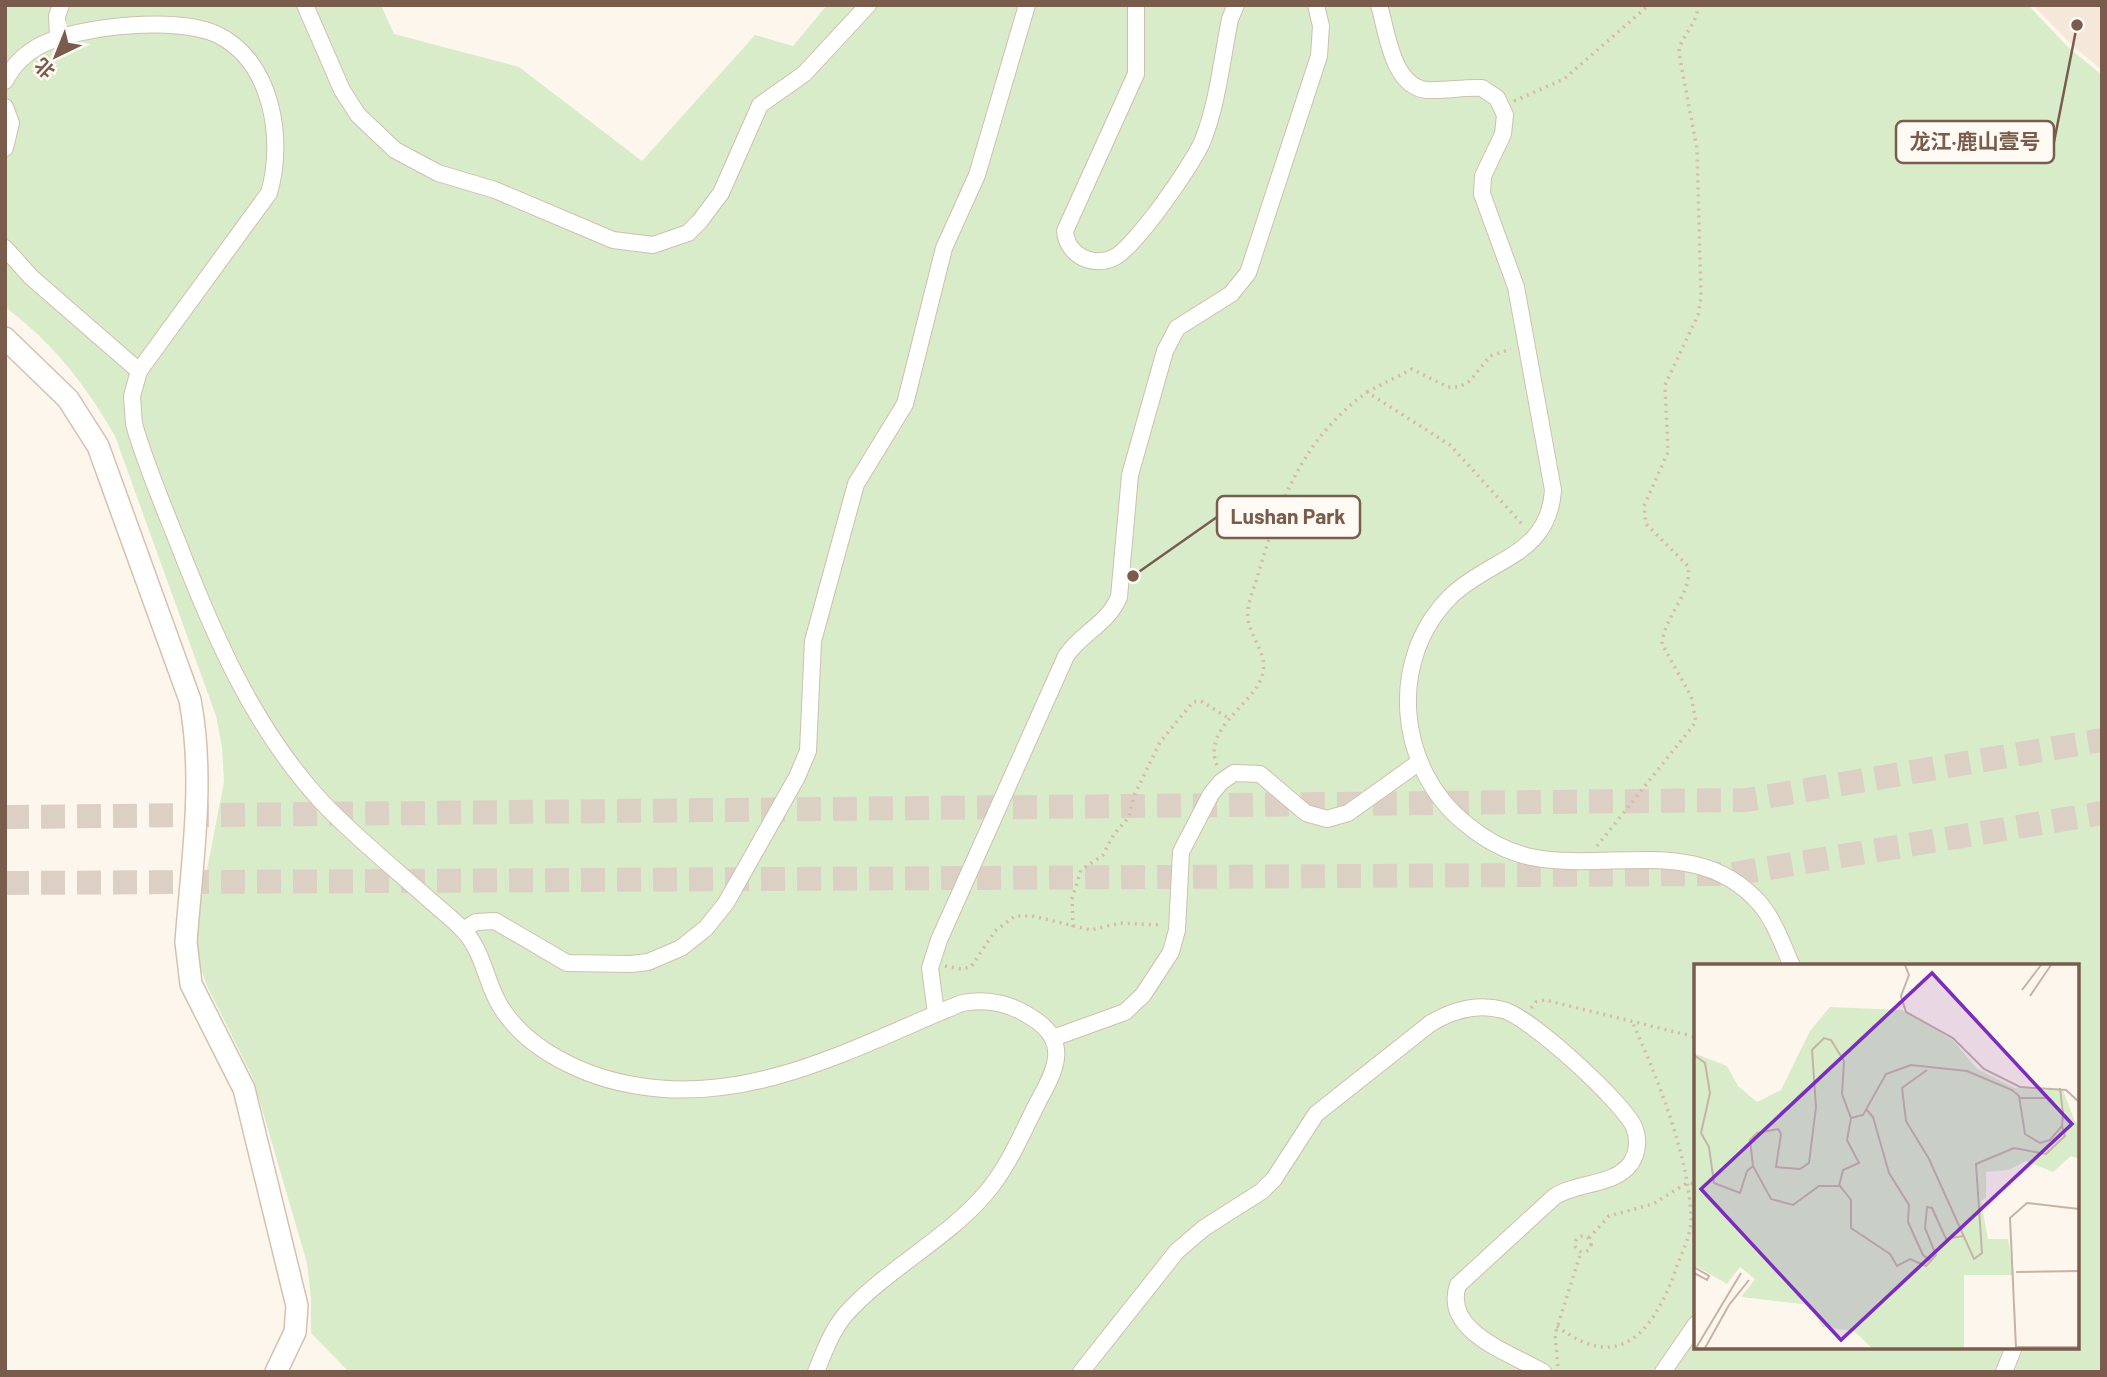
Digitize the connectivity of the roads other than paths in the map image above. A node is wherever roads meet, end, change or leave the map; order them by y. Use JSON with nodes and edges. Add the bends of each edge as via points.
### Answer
{"nodes":[{"id":1,"x":61,"y":5,"type":"edge"},
{"id":2,"x":305,"y":5,"type":"edge"},
{"id":3,"x":868,"y":5,"type":"edge"},
{"id":4,"x":1027,"y":5,"type":"edge"},
{"id":5,"x":1136,"y":5,"type":"edge"},
{"id":6,"x":1237,"y":5,"type":"edge"},
{"id":7,"x":1316,"y":5,"type":"edge"},
{"id":8,"x":1379,"y":5,"type":"edge"},
{"id":9,"x":58,"y":38,"type":"junction"},
{"id":10,"x":5,"y":81,"type":"edge"},
{"id":11,"x":5,"y":107,"type":"edge"},
{"id":12,"x":5,"y":148,"type":"edge"},
{"id":13,"x":5,"y":247,"type":"edge"},
{"id":14,"x":5,"y":338,"type":"edge"},
{"id":15,"x":139,"y":371,"type":"junction"},
{"id":16,"x":1418,"y":763,"type":"junction"},
{"id":17,"x":463,"y":930,"type":"junction"},
{"id":18,"x":1791,"y":964,"type":"edge"},
{"id":19,"x":936,"y":1013,"type":"junction"},
{"id":20,"x":1054,"y":1038,"type":"junction"},
{"id":21,"x":1694,"y":1327,"type":"edge"},
{"id":22,"x":2013,"y":1349,"type":"edge"},
{"id":23,"x":276,"y":1372,"type":"edge"},
{"id":24,"x":816,"y":1372,"type":"edge"},
{"id":25,"x":1081,"y":1372,"type":"edge"},
{"id":26,"x":1543,"y":1372,"type":"edge"},
{"id":27,"x":1662,"y":1372,"type":"edge"},
{"id":28,"x":2004,"y":1372,"type":"edge"}],
"edges":[{"from":1,"to":9,"type":"street"},
{"from":2,"to":3,"type":"street","via":[[342,90],[358,115],[394,150],[438,173],[495,190],[613,240],[653,245],[688,233],[700,221],[720,193],[760,105],[804,74]]},
{"from":4,"to":17,"type":"street","via":[[977,175],[944,248],[910,390],[856,484],[813,641],[808,751],[726,903],[706,928],[681,948],[631,964],[567,962],[495,921],[476,922]]},
{"from":5,"to":6,"type":"street","via":[[1136,74],[1065,231],[1070,248],[1097,261],[1114,258],[1130,244],[1198,152]]},
{"from":7,"to":19,"type":"street","via":[[1321,26],[1319,56],[1248,273],[1231,294],[1177,328],[1165,351],[1133,457],[1119,597],[1104,621],[1066,656],[944,928],[932,963]]},
{"from":8,"to":16,"type":"street","via":[[1406,80],[1429,90],[1482,88],[1503,106],[1505,124],[1483,176],[1482,194],[1513,277],[1553,490],[1548,518],[1535,538],[1454,594],[1424,634],[1413,665],[1408,703]]},
{"from":9,"to":10,"type":"street","via":[[18,62]]},
{"from":9,"to":15,"type":"street","via":[[130,26],[178,27],[215,34],[244,53],[259,76],[269,106],[276,139],[276,168],[269,193]]},
{"from":11,"to":12,"type":"street","via":[[11,123]]},
{"from":13,"to":15,"type":"street","via":[[31,277]]},
{"from":14,"to":23,"type":"street","via":[[68,399],[98,446],[190,700],[197,784],[188,964],[199,1003],[244,1089],[297,1306],[295,1332]]},
{"from":15,"to":17,"type":"street","via":[[131,410],[139,443],[211,628],[232,669],[274,739],[320,799]]},
{"from":16,"to":18,"type":"street","via":[[1448,809],[1481,836],[1531,857],[1673,859],[1715,871],[1762,906]]},
{"from":16,"to":20,"type":"street","via":[[1348,813],[1327,820],[1306,813],[1260,774],[1234,773],[1225,779],[1211,794],[1181,852],[1171,952],[1135,1004],[1115,1017]]},
{"from":17,"to":19,"type":"street","via":[[482,959],[503,1011],[528,1036],[577,1068],[638,1086],[702,1089],[765,1082]]},
{"from":19,"to":20,"type":"street","via":[[962,1003],[993,1000],[1034,1019]]},
{"from":20,"to":24,"type":"street","via":[[1058,1049],[1054,1073],[998,1176],[972,1207],[846,1315]]},
{"from":21,"to":27,"type":"street"},
{"from":22,"to":28,"type":"street"},
{"from":25,"to":26,"type":"street","via":[[1169,1259],[1197,1233],[1262,1191],[1306,1125],[1337,1096],[1444,1015],[1474,1007],[1490,1007],[1524,1019],[1546,1035],[1628,1116],[1637,1140],[1636,1152],[1624,1170],[1554,1196],[1458,1285],[1456,1310],[1465,1326]]}]}
